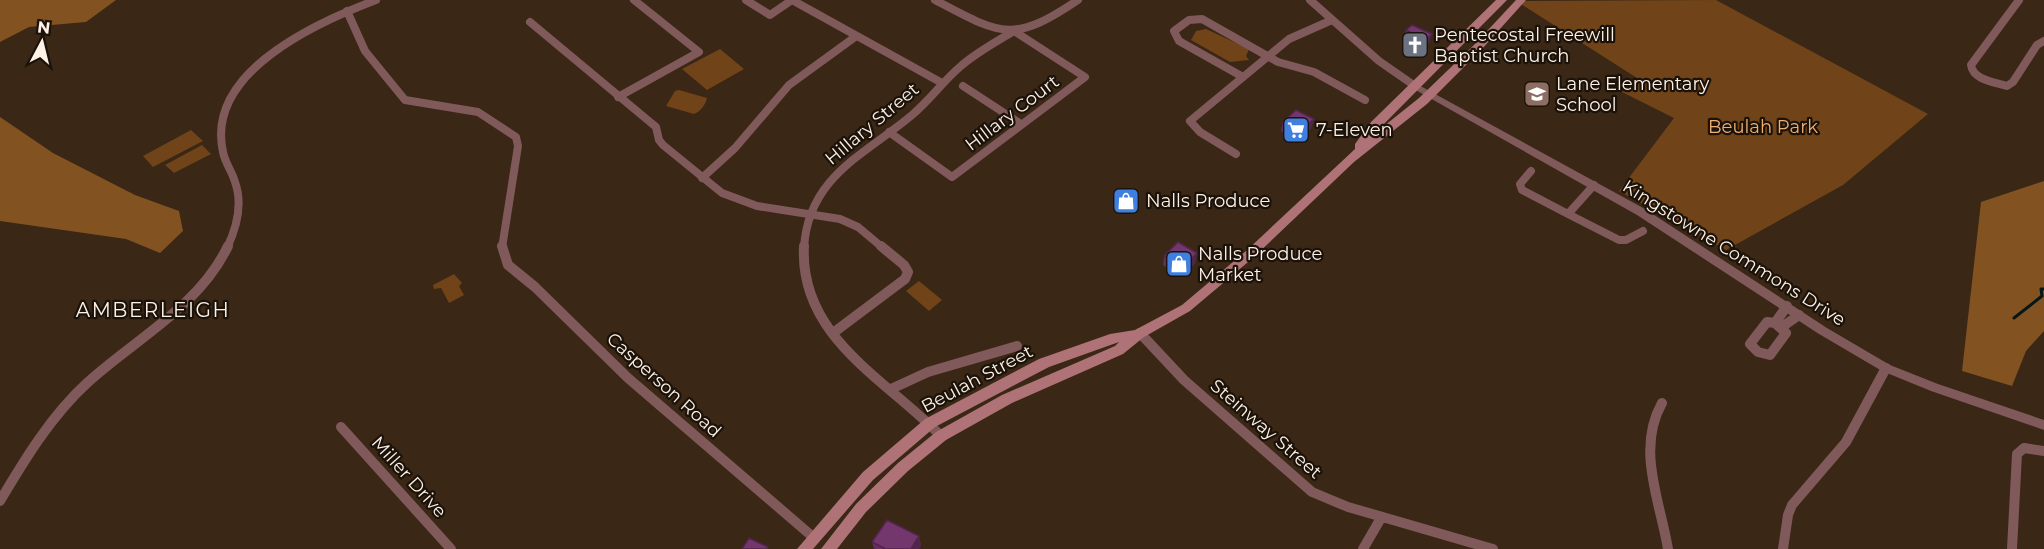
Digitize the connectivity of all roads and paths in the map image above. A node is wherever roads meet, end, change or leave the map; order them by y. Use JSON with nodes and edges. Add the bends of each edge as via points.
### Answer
{"nodes":[{"id":1,"x":376,"y":0,"type":"edge"},
{"id":2,"x":634,"y":0,"type":"edge"},
{"id":3,"x":747,"y":0,"type":"edge"},
{"id":4,"x":792,"y":0,"type":"edge"},
{"id":5,"x":935,"y":0,"type":"edge"},
{"id":6,"x":1078,"y":0,"type":"edge"},
{"id":7,"x":1310,"y":0,"type":"edge"},
{"id":8,"x":1502,"y":0,"type":"edge"},
{"id":9,"x":1521,"y":0,"type":"edge"},
{"id":10,"x":2019,"y":0,"type":"edge"},
{"id":11,"x":347,"y":11,"type":"junction"},
{"id":12,"x":1332,"y":20,"type":"junction"},
{"id":13,"x":530,"y":22,"type":"dead end"},
{"id":14,"x":1014,"y":31,"type":"junction"},
{"id":15,"x":855,"y":37,"type":"junction"},
{"id":16,"x":2044,"y":40,"type":"edge"},
{"id":17,"x":1269,"y":56,"type":"junction"},
{"id":18,"x":1243,"y":77,"type":"junction"},
{"id":19,"x":942,"y":84,"type":"junction"},
{"id":20,"x":963,"y":86,"type":"dead end"},
{"id":21,"x":1415,"y":86,"type":"junction"},
{"id":22,"x":1429,"y":95,"type":"junction"},
{"id":23,"x":618,"y":97,"type":"junction"},
{"id":24,"x":1365,"y":100,"type":"dead end"},
{"id":25,"x":1021,"y":124,"type":"junction"},
{"id":26,"x":889,"y":132,"type":"junction"},
{"id":27,"x":1236,"y":154,"type":"dead end"},
{"id":28,"x":1350,"y":159,"type":"junction"},
{"id":29,"x":1531,"y":171,"type":"dead end"},
{"id":30,"x":702,"y":178,"type":"junction"},
{"id":31,"x":1594,"y":185,"type":"junction"},
{"id":32,"x":811,"y":213,"type":"junction"},
{"id":33,"x":1568,"y":214,"type":"junction"},
{"id":34,"x":1643,"y":231,"type":"dead end"},
{"id":35,"x":1787,"y":306,"type":"junction"},
{"id":36,"x":1799,"y":315,"type":"junction"},
{"id":37,"x":833,"y":333,"type":"junction"},
{"id":38,"x":1140,"y":333,"type":"junction"},
{"id":39,"x":1017,"y":346,"type":"dead end"},
{"id":40,"x":1886,"y":369,"type":"junction"},
{"id":41,"x":891,"y":389,"type":"junction"},
{"id":42,"x":1662,"y":404,"type":"dead end"},
{"id":43,"x":930,"y":423,"type":"junction"},
{"id":44,"x":2044,"y":425,"type":"edge"},
{"id":45,"x":341,"y":427,"type":"dead end"},
{"id":46,"x":941,"y":436,"type":"junction"},
{"id":47,"x":2044,"y":451,"type":"edge"},
{"id":48,"x":0,"y":500,"type":"edge"},
{"id":49,"x":1381,"y":518,"type":"junction"},
{"id":50,"x":813,"y":537,"type":"junction"},
{"id":51,"x":451,"y":549,"type":"edge"},
{"id":52,"x":804,"y":549,"type":"edge"},
{"id":53,"x":828,"y":549,"type":"edge"},
{"id":54,"x":1364,"y":549,"type":"edge"},
{"id":55,"x":1493,"y":549,"type":"edge"},
{"id":56,"x":1668,"y":549,"type":"edge"},
{"id":57,"x":1784,"y":549,"type":"edge"},
{"id":58,"x":2012,"y":549,"type":"edge"}],
"edges":[{"from":1,"to":11,"type":"street"},
{"from":2,"to":23,"type":"street","via":[[699,52]]},
{"from":3,"to":4,"type":"street","via":[[770,15]]},
{"from":4,"to":15,"type":"street"},
{"from":5,"to":14,"type":"street","via":[[969,18]]},
{"from":6,"to":14,"type":"street","name":"Hillary Street","via":[[1033,27]]},
{"from":7,"to":12,"type":"street"},
{"from":8,"to":21,"type":"main road","name":"Beulah Street"},
{"from":9,"to":22,"type":"main road","name":"Beulah Street"},
{"from":10,"to":16,"type":"street","via":[[1971,65],[1972,70],[1979,77],[2007,86]]},
{"from":11,"to":48,"type":"street","via":[[288,41],[243,82],[228,108],[222,130],[223,153],[239,200],[236,224],[226,251],[183,306],[104,368],[68,402]]},
{"from":11,"to":50,"type":"street","name":"Casperson Road","via":[[365,51],[405,100],[478,112],[516,137],[518,146],[502,249],[508,265],[628,378]]},
{"from":12,"to":17,"type":"street","via":[[1289,39]]},
{"from":12,"to":21,"type":"street"},
{"from":13,"to":23,"type":"street"},
{"from":14,"to":19,"type":"street","name":"Hillary Street","via":[[977,54]]},
{"from":14,"to":25,"type":"street","name":"Hillary Court","via":[[1084,77]]},
{"from":15,"to":19,"type":"street"},
{"from":15,"to":30,"type":"street","via":[[790,85],[736,150]]},
{"from":17,"to":18,"type":"street"},
{"from":17,"to":18,"type":"street","via":[[1202,19],[1189,20],[1174,31],[1179,41]]},
{"from":17,"to":24,"type":"street","via":[[1314,72]]},
{"from":18,"to":27,"type":"street","via":[[1190,121],[1200,132]]},
{"from":19,"to":26,"type":"street","name":"Hillary Street"},
{"from":20,"to":25,"type":"street"},
{"from":21,"to":22,"type":"street","name":"Kingstowne Commons Drive"},
{"from":21,"to":28,"type":"main road","name":"Beulah Street","via":[[1375,125]]},
{"from":22,"to":28,"type":"main road","name":"Beulah Street"},
{"from":22,"to":31,"type":"street","name":"Kingstowne Commons Drive"},
{"from":23,"to":30,"type":"street","via":[[656,128],[663,145]]},
{"from":25,"to":26,"type":"street","name":"Hillary Court","via":[[952,177]]},
{"from":26,"to":32,"type":"street","name":"Hillary Street","via":[[836,173]]},
{"from":28,"to":38,"type":"main road","name":"Beulah Street","via":[[1250,254],[1186,308]]},
{"from":29,"to":33,"type":"street","via":[[1520,184],[1522,190]]},
{"from":30,"to":32,"type":"street","via":[[738,201]]},
{"from":31,"to":33,"type":"street"},
{"from":31,"to":35,"type":"street","name":"Kingstowne Commons Drive"},
{"from":32,"to":37,"type":"street","name":"Hillary Street","via":[[803,244],[803,271],[815,307]]},
{"from":32,"to":37,"type":"street","via":[[858,227],[908,272],[905,279]]},
{"from":33,"to":34,"type":"street","via":[[1619,240]]},
{"from":35,"to":36,"type":"street","name":"Kingstowne Commons Drive"},
{"from":35,"to":36,"type":"street","via":[[1779,325]]},
{"from":36,"to":40,"type":"street","name":"Kingstowne Commons Drive"},
{"from":37,"to":41,"type":"street","name":"Hillary Street"},
{"from":38,"to":43,"type":"main road","name":"Beulah Street","via":[[1110,339],[1044,363]]},
{"from":38,"to":46,"type":"main road","name":"Beulah Street","via":[[1119,350],[1007,399]]},
{"from":38,"to":49,"type":"street","name":"Steinway Street","via":[[1184,380],[1306,488]]},
{"from":39,"to":41,"type":"street","name":"Beulah Street","via":[[928,372]]},
{"from":40,"to":44,"type":"street","name":"Kingstowne Commons Drive"},
{"from":40,"to":57,"type":"street","via":[[1846,442],[1792,505]]},
{"from":41,"to":43,"type":"street","name":"Hillary Street"},
{"from":42,"to":56,"type":"street","via":[[1651,423],[1649,443]]},
{"from":43,"to":46,"type":"street","name":"Hillary Street"},
{"from":43,"to":50,"type":"main road","name":"Beulah Street","via":[[868,476]]},
{"from":45,"to":51,"type":"street","name":"Miller Drive"},
{"from":46,"to":53,"type":"main road","name":"Beulah Street","via":[[861,508]]},
{"from":47,"to":58,"type":"street","via":[[2024,448],[2018,454]]},
{"from":49,"to":54,"type":"street"},
{"from":49,"to":55,"type":"street","name":"Steinway Street"},
{"from":50,"to":52,"type":"main road","name":"Beulah Street"}]}
